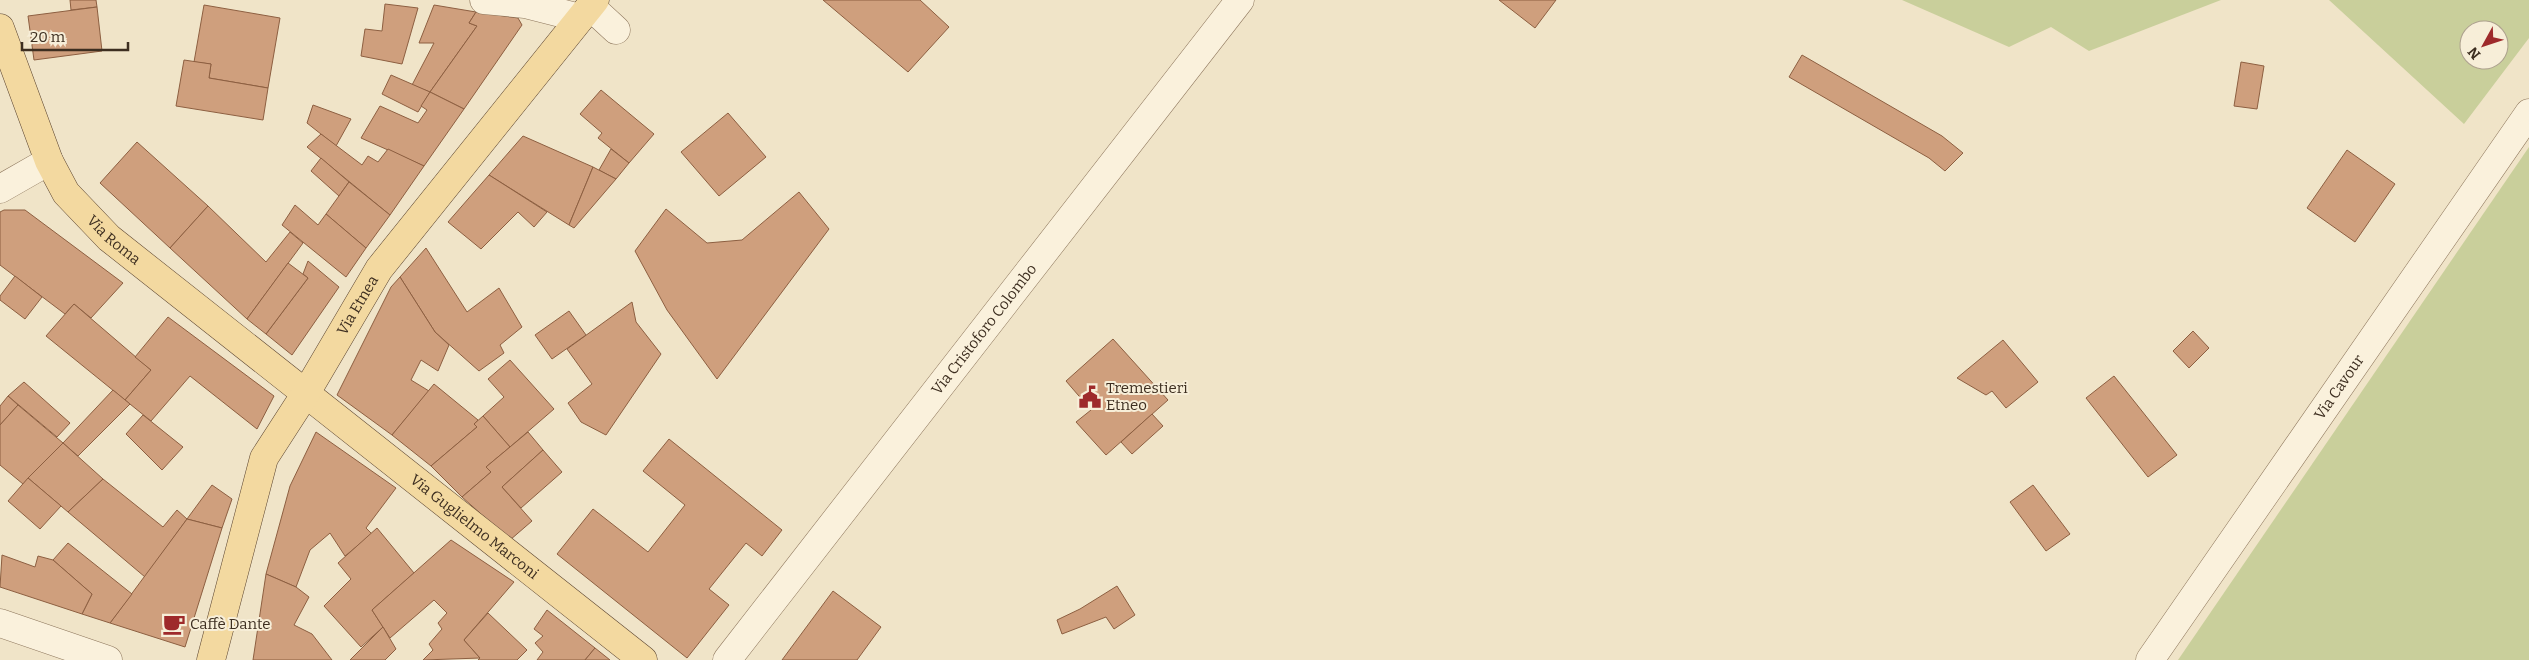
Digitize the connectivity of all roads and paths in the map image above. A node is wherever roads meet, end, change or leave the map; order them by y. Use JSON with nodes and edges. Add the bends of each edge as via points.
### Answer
{"nodes":[{"id":1,"x":484,"y":0,"type":"edge"},
{"id":2,"x":1240,"y":0,"type":"edge"},
{"id":3,"x":588,"y":8,"type":"edge"},
{"id":4,"x":0,"y":28,"type":"edge"},
{"id":5,"x":616,"y":30,"type":"dead end"},
{"id":6,"x":2529,"y":113,"type":"edge"},
{"id":7,"x":49,"y":161,"type":"junction"},
{"id":8,"x":0,"y":189,"type":"edge"},
{"id":9,"x":306,"y":393,"type":"junction"},
{"id":10,"x":0,"y":623,"type":"edge"},
{"id":11,"x":108,"y":660,"type":"edge"},
{"id":12,"x":211,"y":660,"type":"edge"},
{"id":13,"x":643,"y":660,"type":"edge"},
{"id":14,"x":727,"y":660,"type":"edge"},
{"id":15,"x":2150,"y":660,"type":"edge"}],
"edges":[{"from":1,"to":3,"type":"street"},
{"from":2,"to":14,"type":"street","name":"Via Cristoforo Colombo"},
{"from":3,"to":5,"type":"street"},
{"from":3,"to":9,"type":"main road","name":"Via Etnea","via":[[379,269]]},
{"from":4,"to":7,"type":"main road","name":"Via Roma"},
{"from":6,"to":15,"type":"street","name":"Via Cavour"},
{"from":7,"to":8,"type":"street"},
{"from":7,"to":9,"type":"main road","name":"Via Roma","via":[[66,193],[110,238]]},
{"from":9,"to":12,"type":"main road","name":"Via Etnea","via":[[264,458]]},
{"from":9,"to":13,"type":"main road","name":"Via Guglielmo Marconi"},
{"from":10,"to":11,"type":"street"}]}
